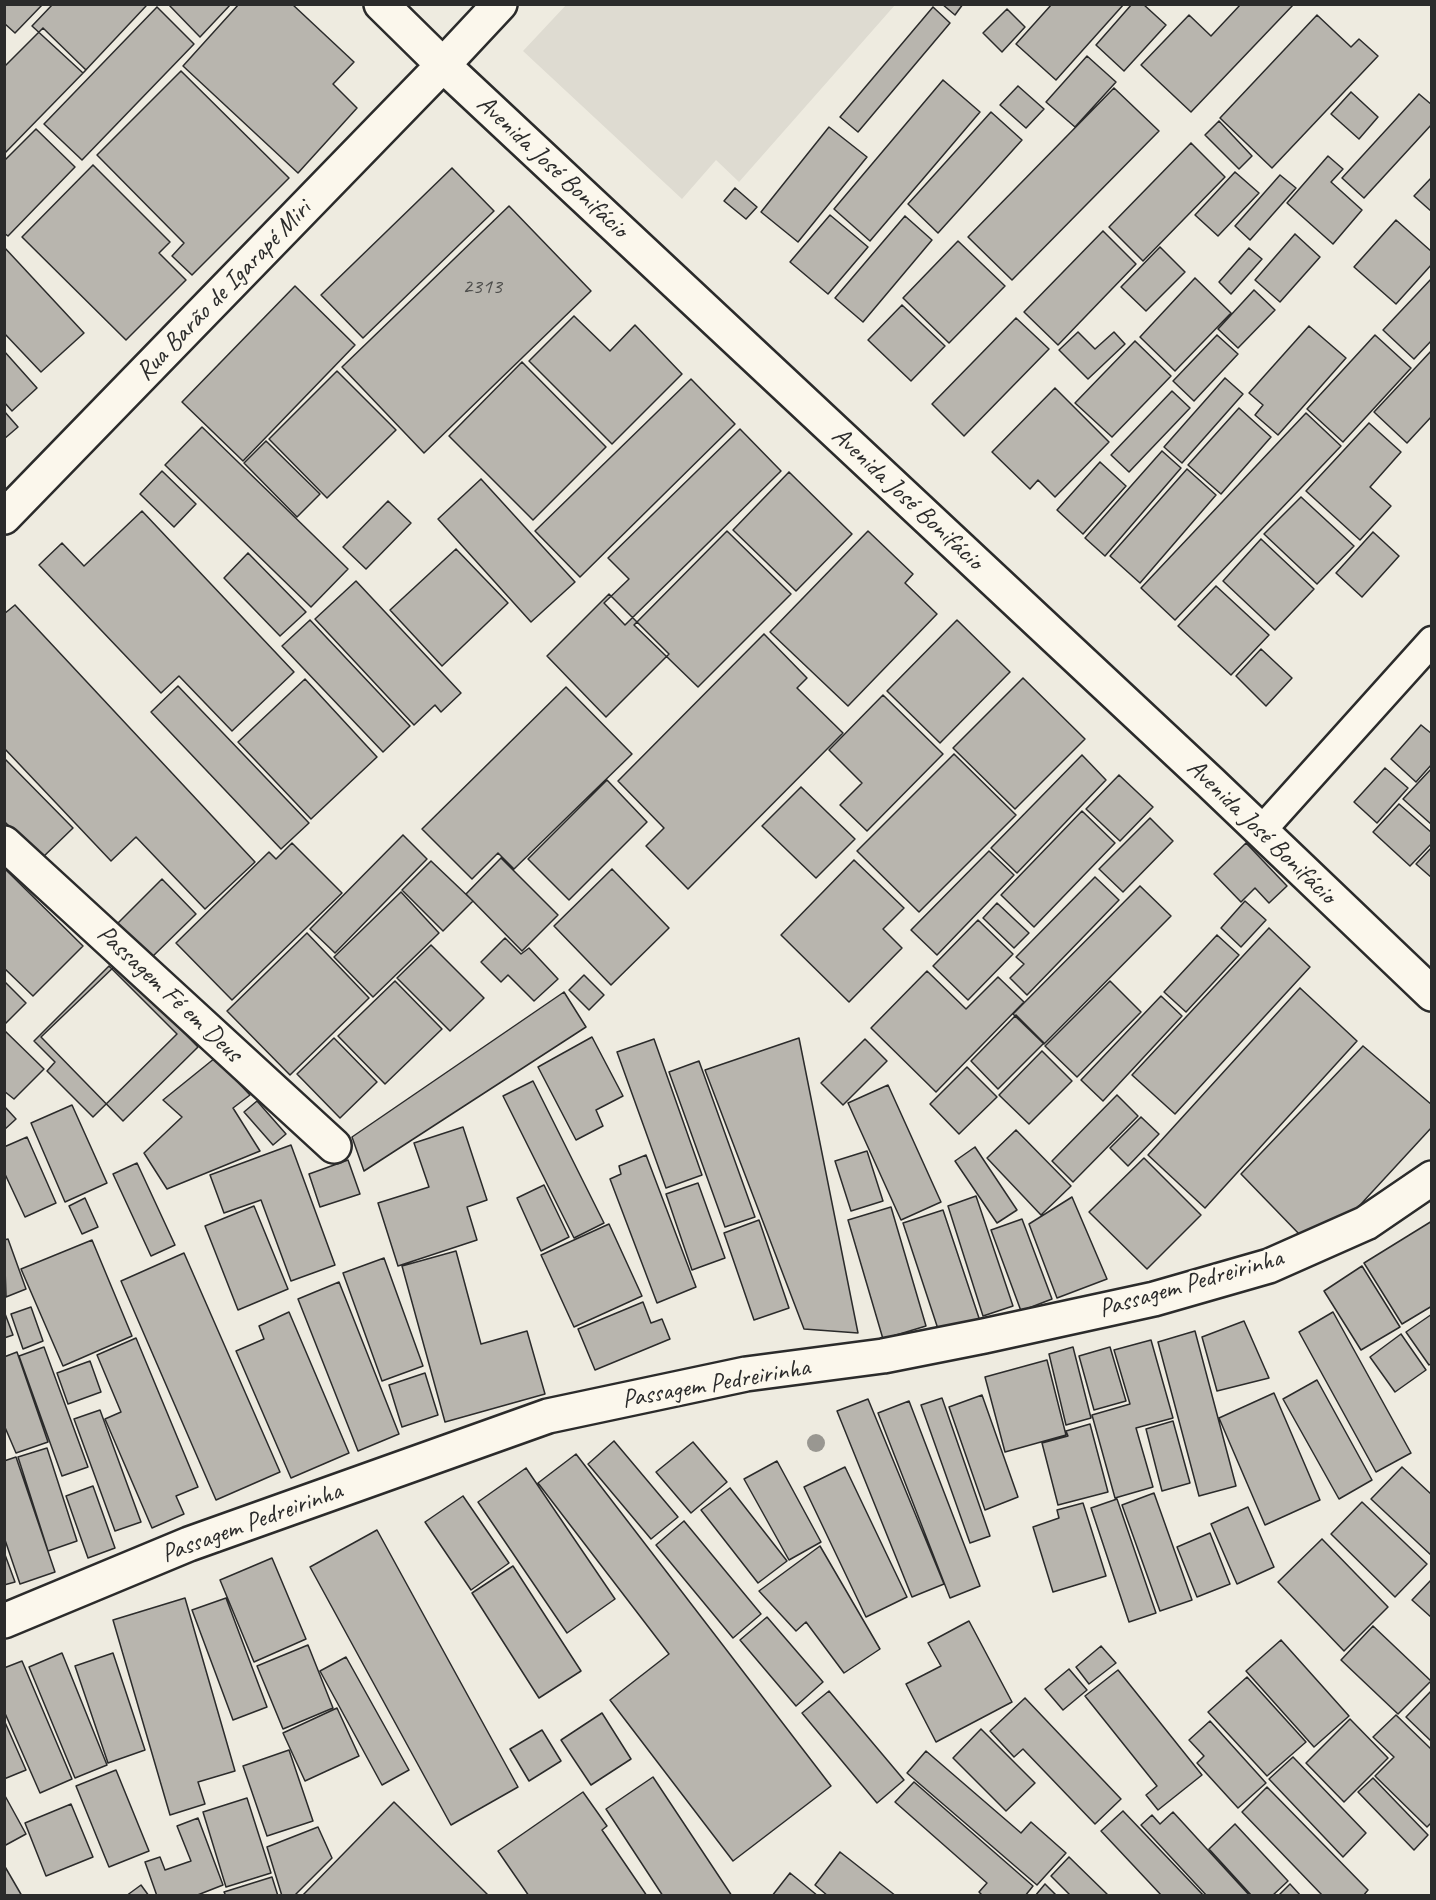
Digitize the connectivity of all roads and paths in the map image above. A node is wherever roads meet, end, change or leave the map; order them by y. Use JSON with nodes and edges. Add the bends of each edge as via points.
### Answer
{"nodes":[{"id":1,"x":381,"y":4,"type":"edge"},
{"id":2,"x":500,"y":4,"type":"edge"},
{"id":3,"x":443,"y":65,"type":"junction"},
{"id":4,"x":4,"y":518,"type":"edge"},
{"id":5,"x":1431,"y":641,"type":"edge"},
{"id":6,"x":1260,"y":831,"type":"junction"},
{"id":7,"x":4,"y":843,"type":"edge"},
{"id":8,"x":1431,"y":994,"type":"edge"},
{"id":9,"x":334,"y":1146,"type":"dead end"},
{"id":10,"x":1431,"y":1178,"type":"edge"},
{"id":11,"x":4,"y":1621,"type":"edge"}],
"edges":[{"from":1,"to":3,"type":"main road","name":"Avenida José Bonifácio"},
{"from":2,"to":3,"type":"main road","name":"Rua Barão de Igarapé Miri"},
{"from":3,"to":4,"type":"main road","name":"Rua Barão de Igarapé Miri"},
{"from":3,"to":6,"type":"main road","name":"Avenida José Bonifácio"},
{"from":5,"to":6,"type":"lane"},
{"from":6,"to":8,"type":"main road","name":"Avenida José Bonifácio"},
{"from":7,"to":9,"type":"main road","name":"Passagem Fé em Deus"},
{"from":10,"to":11,"type":"main road","name":"Passagem Pedreirinha","via":[[1366,1222],[1269,1266],[1154,1299],[984,1336],[883,1356],[747,1374],[548,1416],[189,1544]]}]}
